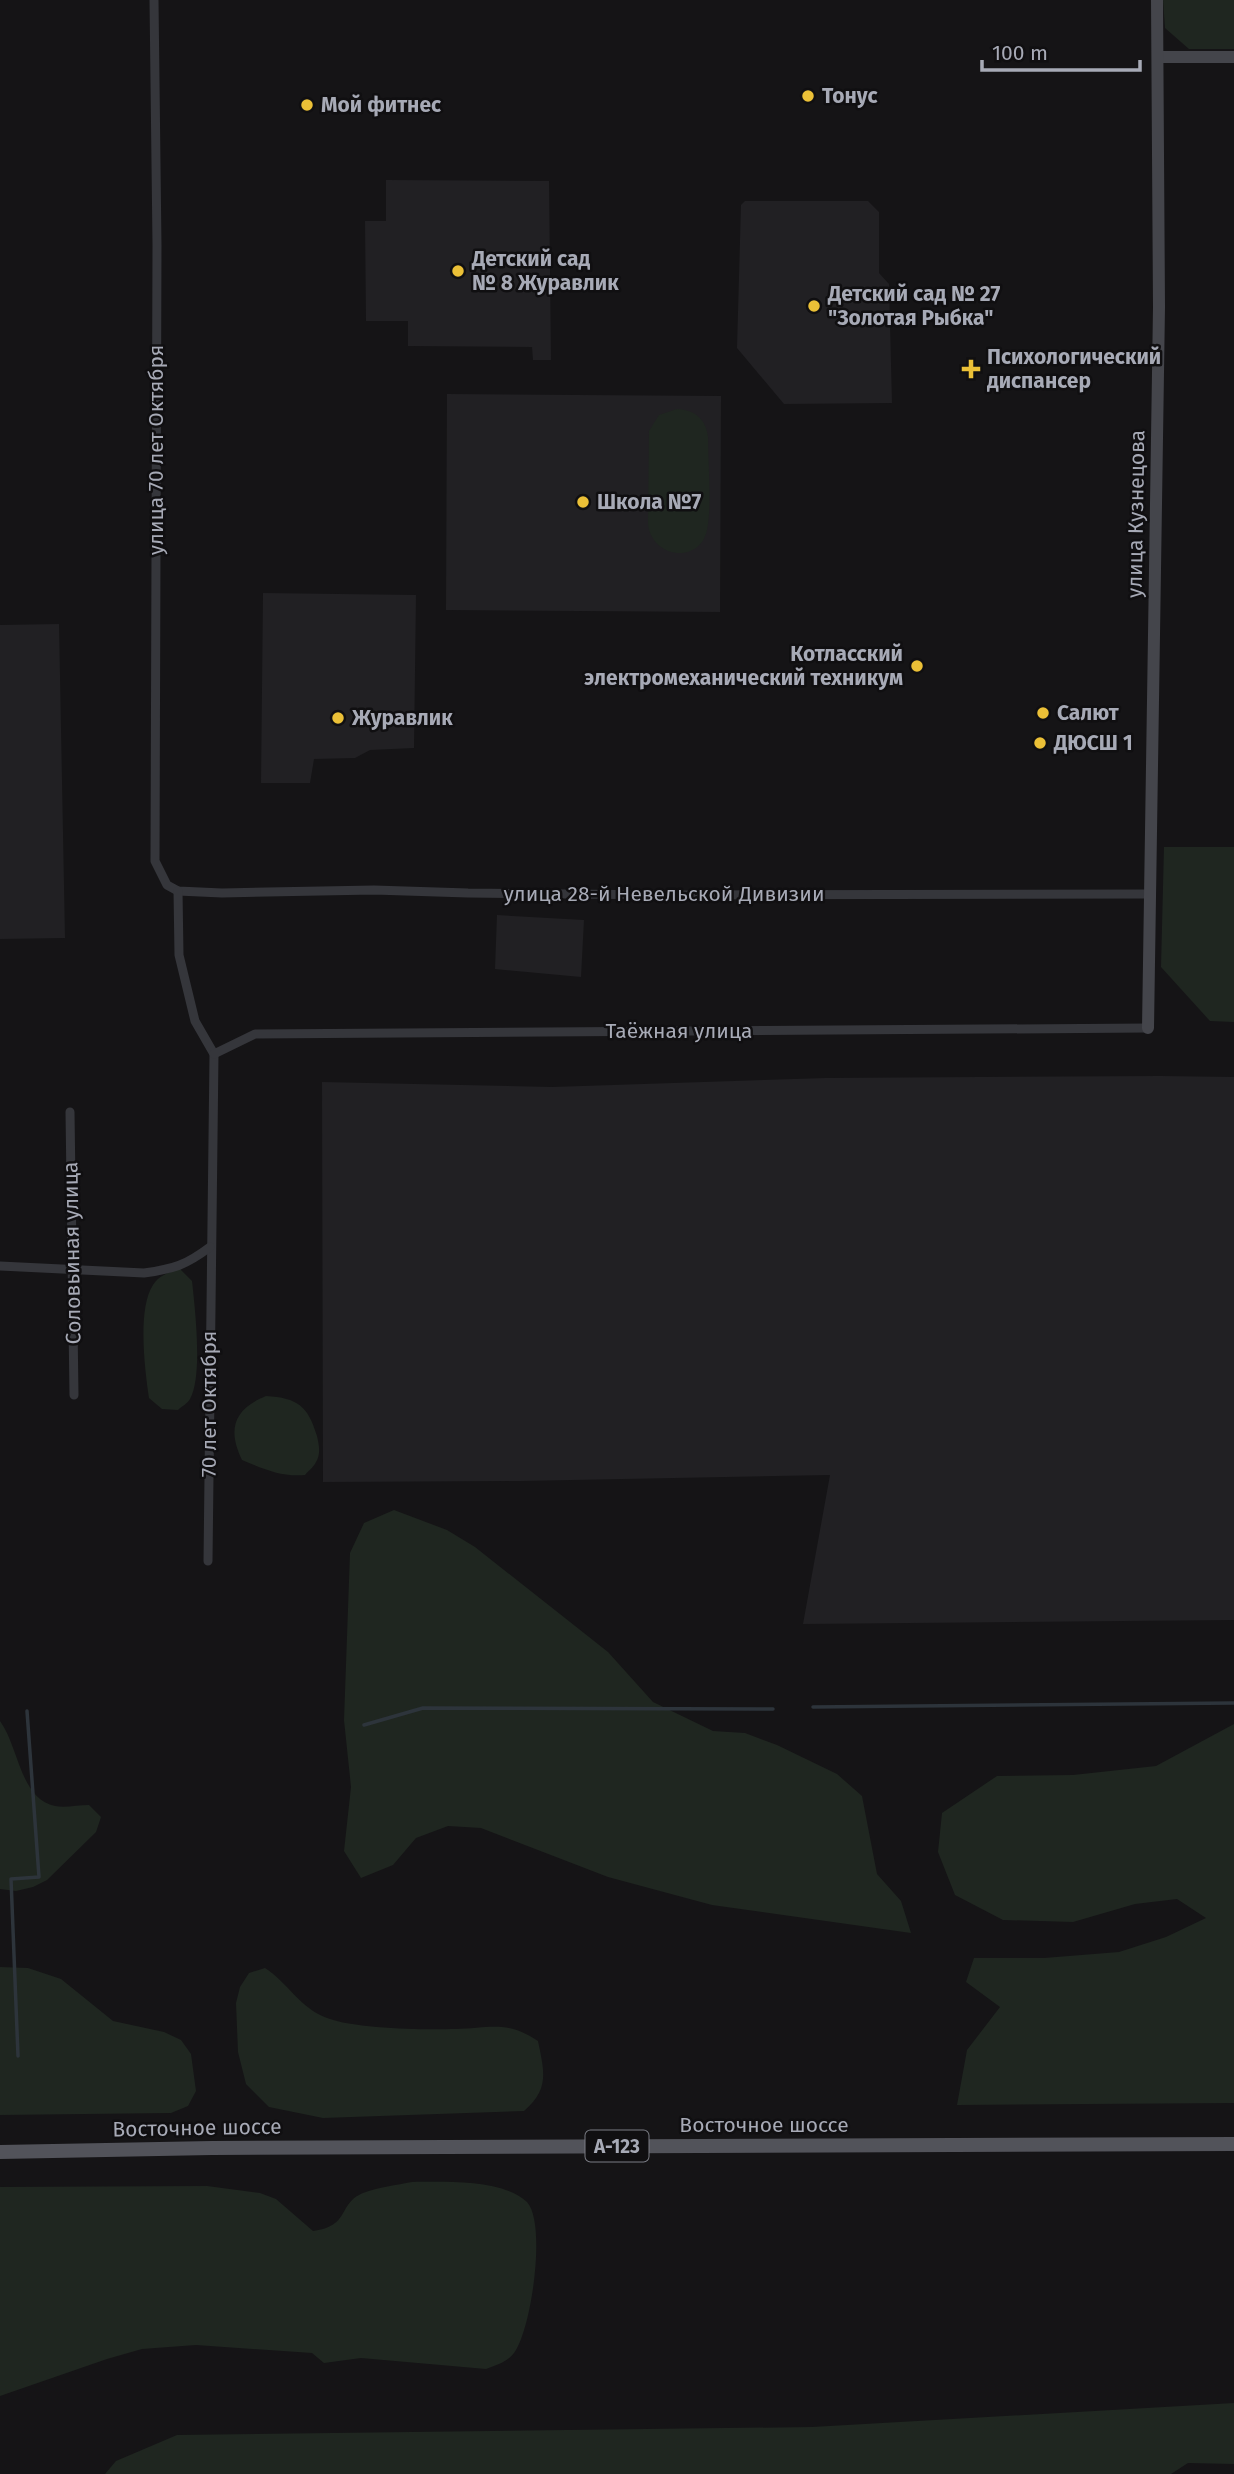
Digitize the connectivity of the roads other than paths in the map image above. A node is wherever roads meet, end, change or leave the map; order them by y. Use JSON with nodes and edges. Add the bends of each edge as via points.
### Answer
{"nodes":[{"id":1,"x":154,"y":0,"type":"edge"},
{"id":2,"x":1157,"y":0,"type":"edge"},
{"id":3,"x":1158,"y":57,"type":"junction"},
{"id":4,"x":1234,"y":57,"type":"edge"},
{"id":5,"x":178,"y":891,"type":"junction"},
{"id":6,"x":1149,"y":894,"type":"junction"},
{"id":7,"x":1148,"y":1028,"type":"joint"},
{"id":8,"x":214,"y":1054,"type":"junction"},
{"id":9,"x":71,"y":1112,"type":"dead end"},
{"id":10,"x":210,"y":1247,"type":"junction"},
{"id":11,"x":0,"y":1266,"type":"edge"},
{"id":12,"x":74,"y":1268,"type":"junction"},
{"id":13,"x":74,"y":1395,"type":"dead end"},
{"id":14,"x":208,"y":1561,"type":"dead end"},
{"id":15,"x":1234,"y":2144,"type":"edge"},
{"id":16,"x":0,"y":2152,"type":"edge"}],
"edges":[{"from":1,"to":5,"type":"street","name":"улица 70 лет Октября","via":[[155,862],[167,885]]},
{"from":2,"to":3,"type":"street","name":"улица Кузнецова"},
{"from":3,"to":4,"type":"street"},
{"from":3,"to":6,"type":"street","name":"улица Кузнецова","via":[[1159,307]]},
{"from":5,"to":6,"type":"street","name":"улица 28-й Невельской Дивизии"},
{"from":5,"to":8,"type":"street","via":[[178,955],[195,1021]]},
{"from":6,"to":7,"type":"street","name":"улица Кузнецова"},
{"from":7,"to":8,"type":"street","name":"Таёжная улица","via":[[255,1034]]},
{"from":8,"to":10,"type":"street","name":"70 лет Октября"},
{"from":9,"to":12,"type":"street","name":"Соловьиная улица"},
{"from":10,"to":12,"type":"street","via":[[190,1262],[144,1273]]},
{"from":10,"to":14,"type":"street","name":"70 лет Октября"},
{"from":11,"to":12,"type":"street"},
{"from":12,"to":13,"type":"street","name":"Соловьиная улица"},
{"from":15,"to":16,"type":"main road","name":"Восточное шоссе","number":"А-123"}]}
